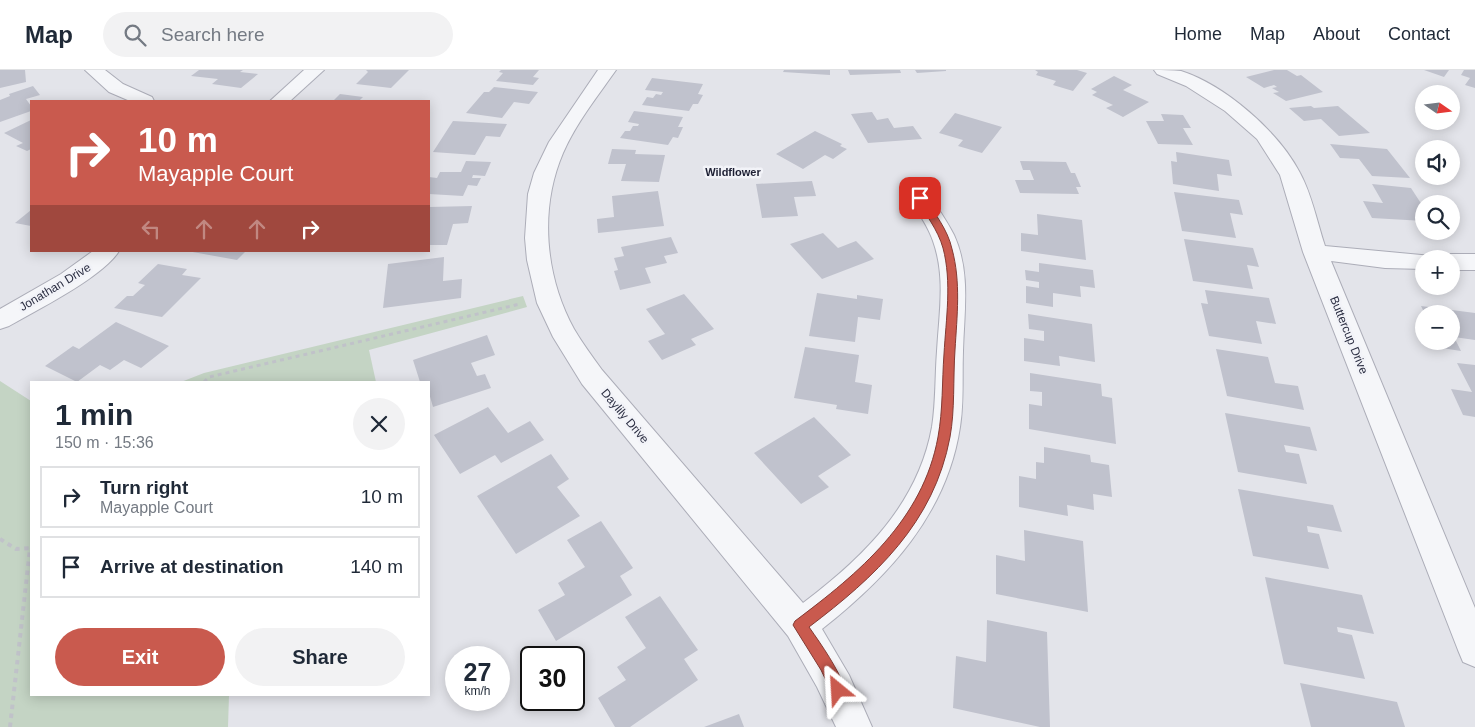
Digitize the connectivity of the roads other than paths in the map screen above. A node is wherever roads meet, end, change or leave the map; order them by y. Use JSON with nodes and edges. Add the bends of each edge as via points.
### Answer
{"nodes":[{"id":1,"x":94,"y":70,"type":"edge"},
{"id":2,"x":315,"y":70,"type":"edge"},
{"id":3,"x":607,"y":70,"type":"edge"},
{"id":4,"x":1163,"y":70,"type":"edge"},
{"id":5,"x":143,"y":100,"type":"edge"},
{"id":6,"x":280,"y":100,"type":"edge"},
{"id":7,"x":920,"y":198,"type":"dead end"},
{"id":8,"x":107,"y":252,"type":"edge"},
{"id":9,"x":1316,"y":252,"type":"junction"},
{"id":10,"x":1415,"y":261,"type":"edge"},
{"id":11,"x":1460,"y":262,"type":"edge"},
{"id":12,"x":1475,"y":262,"type":"edge"},
{"id":13,"x":0,"y":320,"type":"edge"},
{"id":14,"x":800,"y":625,"type":"junction"},
{"id":15,"x":1475,"y":650,"type":"edge"},
{"id":16,"x":854,"y":727,"type":"edge"}],
"edges":[{"from":1,"to":5,"type":"street","via":[[116,88]]},
{"from":2,"to":6,"type":"street"},
{"from":3,"to":14,"type":"street","name":"Daylily Drive","via":[[561,138],[544,177],[536,232],[548,298],[566,337],[592,377]]},
{"from":4,"to":9,"type":"street","name":"Buttercup Drive","via":[[1212,94],[1264,135],[1291,175]]},
{"from":7,"to":14,"type":"street","via":[[947,247],[954,284],[944,436],[936,468],[916,511],[893,544],[837,598]]},
{"from":8,"to":13,"type":"street","name":"Jonathan Drive","via":[[65,283]]},
{"from":9,"to":10,"type":"street"},
{"from":9,"to":15,"type":"street","name":"Buttercup Drive"},
{"from":11,"to":12,"type":"street"},
{"from":14,"to":16,"type":"street","name":"Daylily Drive","via":[[826,665]]}]}
